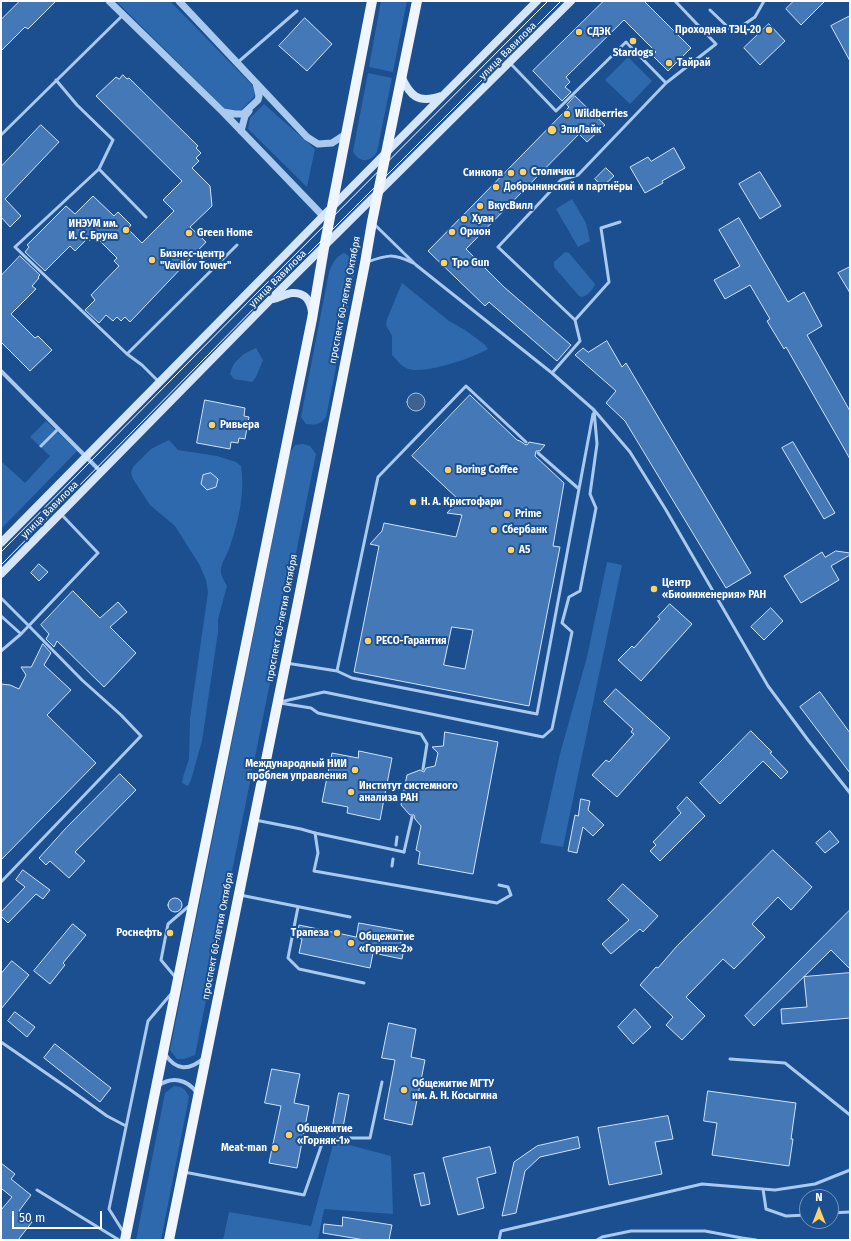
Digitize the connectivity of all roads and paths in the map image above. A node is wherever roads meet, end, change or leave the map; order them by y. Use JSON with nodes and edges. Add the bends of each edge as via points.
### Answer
{"nodes":[{"id":1,"x":109,"y":1,"type":"edge"},
{"id":2,"x":179,"y":1,"type":"edge"},
{"id":3,"x":372,"y":1,"type":"edge"},
{"id":4,"x":417,"y":1,"type":"edge"},
{"id":5,"x":537,"y":1,"type":"edge"},
{"id":6,"x":571,"y":1,"type":"edge"},
{"id":7,"x":675,"y":1,"type":"edge"},
{"id":8,"x":764,"y":1,"type":"edge"},
{"id":9,"x":710,"y":10,"type":"dead end"},
{"id":10,"x":297,"y":11,"type":"dead end"},
{"id":11,"x":123,"y":15,"type":"junction"},
{"id":12,"x":237,"y":63,"type":"junction"},
{"id":13,"x":510,"y":63,"type":"junction"},
{"id":14,"x":401,"y":76,"type":"junction"},
{"id":15,"x":56,"y":80,"type":"junction"},
{"id":16,"x":256,"y":83,"type":"junction"},
{"id":17,"x":666,"y":83,"type":"junction"},
{"id":18,"x":443,"y":95,"type":"junction"},
{"id":19,"x":272,"y":100,"type":"junction"},
{"id":20,"x":223,"y":112,"type":"junction"},
{"id":21,"x":241,"y":131,"type":"junction"},
{"id":22,"x":1,"y":134,"type":"edge"},
{"id":23,"x":346,"y":134,"type":"junction"},
{"id":24,"x":386,"y":153,"type":"junction"},
{"id":25,"x":99,"y":169,"type":"junction"},
{"id":26,"x":378,"y":194,"type":"junction"},
{"id":27,"x":334,"y":205,"type":"junction"},
{"id":28,"x":323,"y":216,"type":"junction"},
{"id":29,"x":146,"y":217,"type":"dead end"},
{"id":30,"x":372,"y":222,"type":"junction"},
{"id":31,"x":620,"y":222,"type":"dead end"},
{"id":32,"x":238,"y":245,"type":"dead end"},
{"id":33,"x":324,"y":248,"type":"junction"},
{"id":34,"x":365,"y":263,"type":"junction"},
{"id":35,"x":416,"y":265,"type":"junction"},
{"id":36,"x":272,"y":299,"type":"junction"},
{"id":37,"x":312,"y":319,"type":"junction"},
{"id":38,"x":575,"y":320,"type":"junction"},
{"id":39,"x":127,"y":354,"type":"junction"},
{"id":40,"x":1,"y":371,"type":"edge"},
{"id":41,"x":552,"y":373,"type":"junction"},
{"id":42,"x":160,"y":382,"type":"junction"},
{"id":43,"x":594,"y":410,"type":"junction"},
{"id":44,"x":58,"y":429,"type":"junction"},
{"id":45,"x":526,"y":442,"type":"dead end"},
{"id":46,"x":41,"y":446,"type":"dead end"},
{"id":47,"x":538,"y":453,"type":"dead end"},
{"id":48,"x":86,"y":457,"type":"junction"},
{"id":49,"x":102,"y":473,"type":"junction"},
{"id":50,"x":579,"y":489,"type":"junction"},
{"id":51,"x":61,"y":514,"type":"junction"},
{"id":52,"x":1,"y":542,"type":"edge"},
{"id":53,"x":1,"y":574,"type":"edge"},
{"id":54,"x":1,"y":598,"type":"edge"},
{"id":55,"x":1,"y":616,"type":"edge"},
{"id":56,"x":28,"y":625,"type":"junction"},
{"id":57,"x":20,"y":634,"type":"junction"},
{"id":58,"x":1,"y":651,"type":"edge"},
{"id":59,"x":285,"y":663,"type":"junction"},
{"id":60,"x":337,"y":671,"type":"junction"},
{"id":61,"x":277,"y":702,"type":"junction"},
{"id":62,"x":423,"y":769,"type":"dead end"},
{"id":63,"x":850,"y":793,"type":"edge"},
{"id":64,"x":412,"y":817,"type":"dead end"},
{"id":65,"x":253,"y":820,"type":"junction"},
{"id":66,"x":315,"y":833,"type":"junction"},
{"id":67,"x":397,"y":837,"type":"dead end"},
{"id":68,"x":396,"y":845,"type":"dead end"},
{"id":69,"x":393,"y":858,"type":"dead end"},
{"id":70,"x":392,"y":866,"type":"dead end"},
{"id":71,"x":1,"y":882,"type":"edge"},
{"id":72,"x":499,"y":885,"type":"dead end"},
{"id":73,"x":238,"y":894,"type":"junction"},
{"id":74,"x":194,"y":902,"type":"junction"},
{"id":75,"x":298,"y":907,"type":"junction"},
{"id":76,"x":350,"y":917,"type":"dead end"},
{"id":77,"x":364,"y":983,"type":"dead end"},
{"id":78,"x":177,"y":984,"type":"junction"},
{"id":79,"x":1,"y":1042,"type":"edge"},
{"id":80,"x":164,"y":1052,"type":"junction"},
{"id":81,"x":205,"y":1058,"type":"junction"},
{"id":82,"x":730,"y":1060,"type":"dead end"},
{"id":83,"x":382,"y":1082,"type":"dead end"},
{"id":84,"x":156,"y":1088,"type":"junction"},
{"id":85,"x":198,"y":1095,"type":"junction"},
{"id":86,"x":850,"y":1115,"type":"edge"},
{"id":87,"x":126,"y":1126,"type":"junction"},
{"id":88,"x":850,"y":1170,"type":"edge"},
{"id":89,"x":183,"y":1172,"type":"junction"},
{"id":90,"x":763,"y":1189,"type":"junction"},
{"id":91,"x":37,"y":1190,"type":"dead end"},
{"id":92,"x":850,"y":1212,"type":"edge"},
{"id":93,"x":839,"y":1213,"type":"edge"},
{"id":94,"x":799,"y":1215,"type":"edge"},
{"id":95,"x":123,"y":1238,"type":"edge"},
{"id":96,"x":742,"y":1239,"type":"edge"},
{"id":97,"x":169,"y":1240,"type":"edge"},
{"id":98,"x":499,"y":1240,"type":"edge"},
{"id":99,"x":597,"y":1240,"type":"edge"},
{"id":100,"x":756,"y":1240,"type":"edge"}],
"edges":[{"from":1,"to":11,"type":"street"},
{"from":2,"to":12,"type":"street"},
{"from":3,"to":23,"type":"main road"},
{"from":4,"to":14,"type":"main road","name":"проспект 60-летия Октября"},
{"from":5,"to":18,"type":"main road","name":"улица Вавилова"},
{"from":6,"to":13,"type":"main road","name":"улица Вавилова"},
{"from":7,"to":17,"type":"lane","via":[[716,44]]},
{"from":8,"to":9,"type":"lane","via":[[755,17],[733,32]]},
{"from":10,"to":12,"type":"lane"},
{"from":11,"to":15,"type":"lane"},
{"from":11,"to":20,"type":"street"},
{"from":12,"to":16,"type":"street"},
{"from":13,"to":17,"type":"lane","via":[[556,111],[626,42]]},
{"from":13,"to":26,"type":"main road","name":"улица Вавилова"},
{"from":14,"to":18,"type":"main road","via":[[411,94],[418,98]]},
{"from":14,"to":24,"type":"main road","name":"проспект 60-летия Октября"},
{"from":15,"to":22,"type":"lane"},
{"from":15,"to":25,"type":"lane","via":[[113,140]]},
{"from":16,"to":19,"type":"street"},
{"from":16,"to":20,"type":"street","via":[[258,100],[243,114]]},
{"from":17,"to":38,"type":"lane","via":[[578,175],[561,180],[498,247]]},
{"from":18,"to":24,"type":"main road","name":"улица Вавилова"},
{"from":19,"to":21,"type":"street","via":[[262,100],[249,111]]},
{"from":19,"to":23,"type":"street","via":[[306,137],[318,144],[332,143]]},
{"from":20,"to":21,"type":"street"},
{"from":21,"to":28,"type":"street"},
{"from":23,"to":27,"type":"main road"},
{"from":24,"to":26,"type":"main road","name":"проспект 60-летия Октября"},
{"from":24,"to":27,"type":"main road","name":"улица Вавилова"},
{"from":25,"to":29,"type":"lane"},
{"from":25,"to":39,"type":"lane","via":[[15,247]]},
{"from":26,"to":30,"type":"main road","name":"проспект 60-летия Октября"},
{"from":26,"to":33,"type":"main road","name":"улица Вавилова"},
{"from":27,"to":28,"type":"main road","name":"улица Вавилова"},
{"from":27,"to":33,"type":"main road"},
{"from":28,"to":42,"type":"main road","name":"улица Вавилова"},
{"from":30,"to":34,"type":"main road","name":"проспект 60-летия Октября"},
{"from":30,"to":35,"type":"lane"},
{"from":31,"to":38,"type":"lane","via":[[601,228],[609,282]]},
{"from":32,"to":39,"type":"lane"},
{"from":33,"to":36,"type":"main road","name":"улица Вавилова"},
{"from":33,"to":37,"type":"main road"},
{"from":34,"to":35,"type":"lane","via":[[382,256],[399,256]]},
{"from":34,"to":59,"type":"main road","name":"проспект 60-летия Октября"},
{"from":35,"to":41,"type":"lane"},
{"from":36,"to":37,"type":"main road","via":[[293,293],[303,295],[309,300]]},
{"from":36,"to":49,"type":"main road","name":"улица Вавилова"},
{"from":37,"to":74,"type":"main road"},
{"from":38,"to":41,"type":"lane","via":[[580,341]]},
{"from":39,"to":42,"type":"lane"},
{"from":40,"to":44,"type":"street"},
{"from":41,"to":43,"type":"lane"},
{"from":42,"to":48,"type":"main road","name":"улица Вавилова"},
{"from":43,"to":50,"type":"lane"},
{"from":43,"to":61,"type":"lane","via":[[597,444],[590,494],[596,508],[580,591],[569,597],[562,623],[572,632],[552,729],[543,737],[324,692]]},
{"from":43,"to":63,"type":"lane","via":[[630,452],[768,686]]},
{"from":44,"to":46,"type":"lane"},
{"from":44,"to":48,"type":"street"},
{"from":45,"to":60,"type":"lane","via":[[466,386],[378,477]]},
{"from":47,"to":50,"type":"lane"},
{"from":48,"to":49,"type":"street"},
{"from":48,"to":52,"type":"main road","name":"улица Вавилова"},
{"from":49,"to":51,"type":"main road","name":"улица Вавилова"},
{"from":50,"to":60,"type":"lane","via":[[537,714],[352,678]]},
{"from":51,"to":53,"type":"main road","name":"улица Вавилова"},
{"from":51,"to":56,"type":"lane","via":[[98,553]]},
{"from":54,"to":56,"type":"lane"},
{"from":55,"to":57,"type":"lane"},
{"from":56,"to":57,"type":"lane"},
{"from":56,"to":71,"type":"lane","via":[[141,736]]},
{"from":57,"to":58,"type":"lane"},
{"from":59,"to":60,"type":"lane"},
{"from":59,"to":61,"type":"main road","name":"проспект 60-летия Октября"},
{"from":61,"to":62,"type":"lane","via":[[421,734],[427,744]]},
{"from":61,"to":65,"type":"main road","name":"проспект 60-летия Октября"},
{"from":64,"to":66,"type":"lane","bridge":true,"via":[[404,852]]},
{"from":65,"to":66,"type":"lane"},
{"from":65,"to":73,"type":"main road","name":"проспект 60-летия Октября"},
{"from":66,"to":72,"type":"lane","via":[[318,852],[314,871],[497,903],[511,896],[508,888]]},
{"from":67,"to":68,"type":"lane"},
{"from":69,"to":70,"type":"lane"},
{"from":73,"to":75,"type":"lane"},
{"from":73,"to":81,"type":"main road","name":"проспект 60-летия Октября"},
{"from":74,"to":78,"type":"main road"},
{"from":74,"to":78,"type":"lane","via":[[168,924],[161,960]]},
{"from":75,"to":76,"type":"lane"},
{"from":75,"to":77,"type":"lane","via":[[288,958],[298,969]]},
{"from":78,"to":80,"type":"main road"},
{"from":78,"to":87,"type":"lane","via":[[148,1021]]},
{"from":79,"to":87,"type":"lane","via":[[107,1116]]},
{"from":80,"to":81,"type":"street","via":[[174,1065],[181,1068],[190,1067]]},
{"from":80,"to":84,"type":"main road"},
{"from":81,"to":85,"type":"main road","name":"проспект 60-летия Октября"},
{"from":82,"to":86,"type":"lane","via":[[785,1064]]},
{"from":83,"to":89,"type":"lane","via":[[370,1138],[324,1138],[304,1194]]},
{"from":84,"to":85,"type":"street","via":[[162,1083],[179,1080],[194,1088]]},
{"from":84,"to":95,"type":"main road"},
{"from":85,"to":89,"type":"main road","name":"проспект 60-летия Октября"},
{"from":87,"to":95,"type":"lane","via":[[109,1209]]},
{"from":88,"to":90,"type":"lane","via":[[815,1184],[775,1190]]},
{"from":89,"to":97,"type":"main road","name":"проспект 60-летия Октября"},
{"from":90,"to":94,"type":"lane","via":[[766,1209],[786,1216]]},
{"from":90,"to":98,"type":"lane","via":[[702,1184],[501,1231]]},
{"from":91,"to":95,"type":"lane"},
{"from":92,"to":93,"type":"lane"},
{"from":96,"to":99,"type":"lane","via":[[705,1231],[631,1231]]},
{"from":96,"to":100,"type":"lane"}]}
